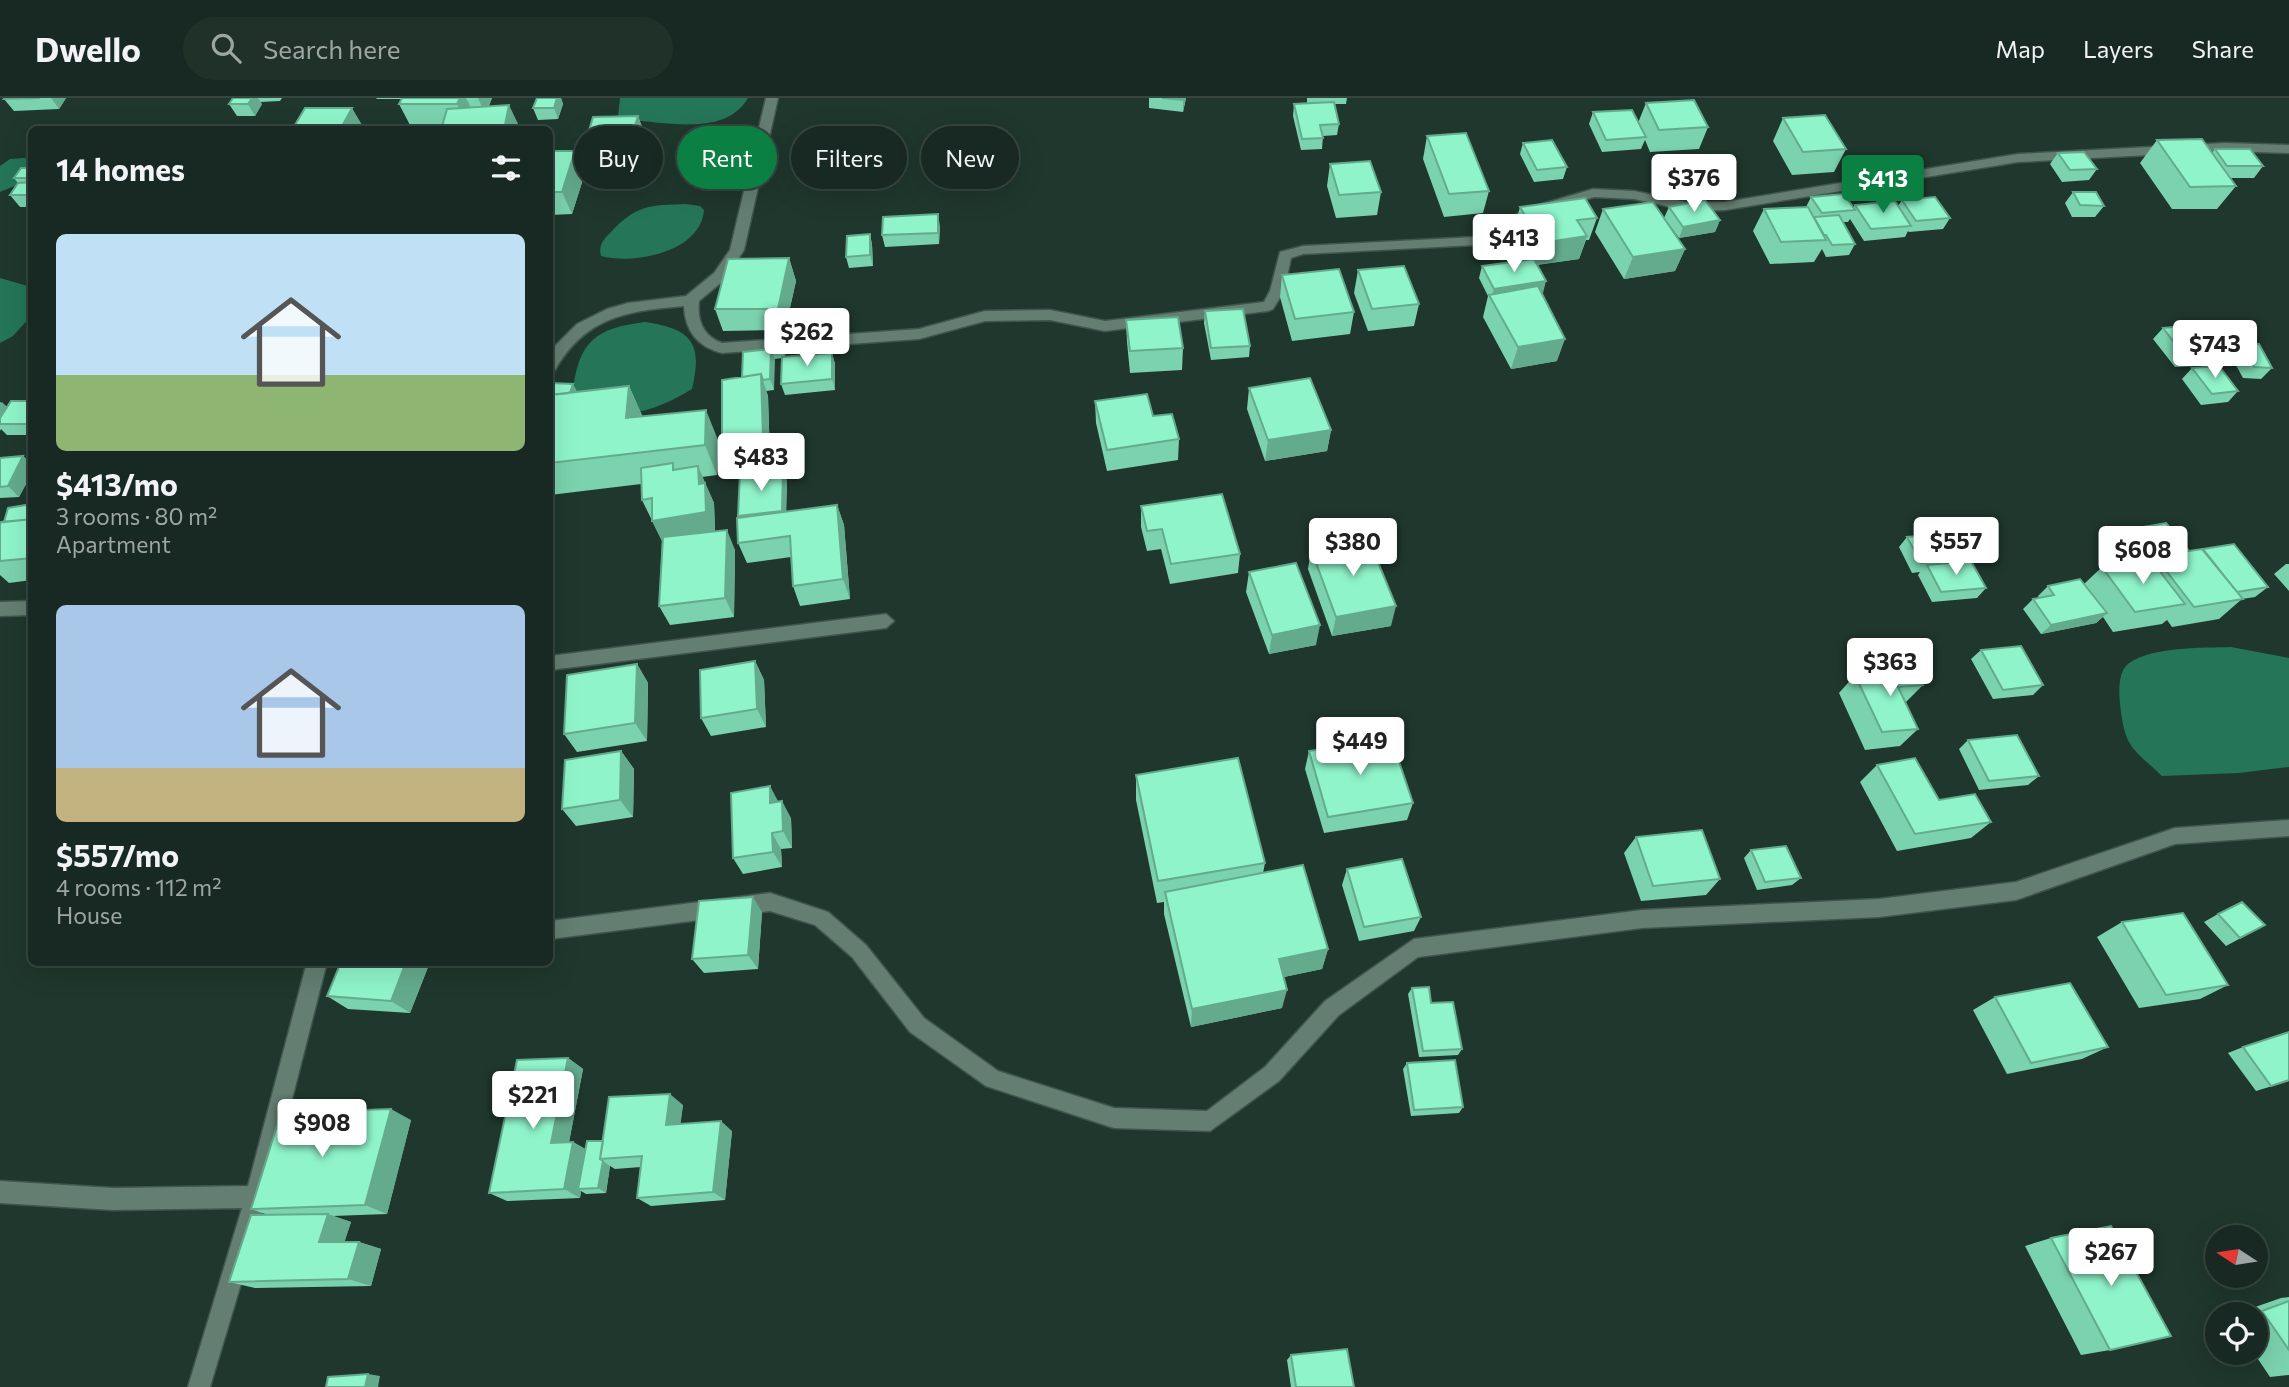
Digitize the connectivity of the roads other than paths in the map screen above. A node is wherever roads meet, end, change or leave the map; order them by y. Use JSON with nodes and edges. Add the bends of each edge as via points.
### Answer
{"nodes":[{"id":1,"x":772,"y":98,"type":"edge"},
{"id":2,"x":2289,"y":149,"type":"edge"},
{"id":3,"x":692,"y":300,"type":"junction"},
{"id":4,"x":553,"y":362,"type":"edge"},
{"id":5,"x":28,"y":608,"type":"edge"},
{"id":6,"x":0,"y":609,"type":"edge"},
{"id":7,"x":886,"y":621,"type":"dead end"},
{"id":8,"x":553,"y":663,"type":"edge"},
{"id":9,"x":2289,"y":828,"type":"edge"},
{"id":10,"x":553,"y":930,"type":"edge"},
{"id":11,"x":316,"y":966,"type":"edge"},
{"id":12,"x":0,"y":1192,"type":"edge"},
{"id":13,"x":256,"y":1197,"type":"junction"},
{"id":14,"x":199,"y":1387,"type":"edge"}],
"edges":[{"from":1,"to":3,"type":"street","via":[[737,250],[725,270]]},
{"from":2,"to":3,"type":"street","via":[[2225,147],[2018,158],[1726,206],[1690,207],[1634,195],[1594,193],[1527,213],[1507,230],[1476,241],[1303,250],[1285,255],[1277,291],[1268,306],[1153,322],[1105,326],[1050,315],[985,316],[919,334],[722,348],[704,340],[695,328]]},
{"from":3,"to":4,"type":"street","via":[[660,302],[595,318],[575,330]]},
{"from":5,"to":6,"type":"street"},
{"from":7,"to":8,"type":"street"},
{"from":9,"to":10,"type":"street","via":[[2175,835],[2016,891],[1879,908],[1642,919],[1413,948],[1332,1008],[1272,1074],[1210,1121],[1114,1118],[993,1079],[917,1025],[859,951],[821,918],[770,902]]},
{"from":11,"to":13,"type":"street"},
{"from":12,"to":13,"type":"street","via":[[113,1199]]},
{"from":13,"to":14,"type":"street"}]}
